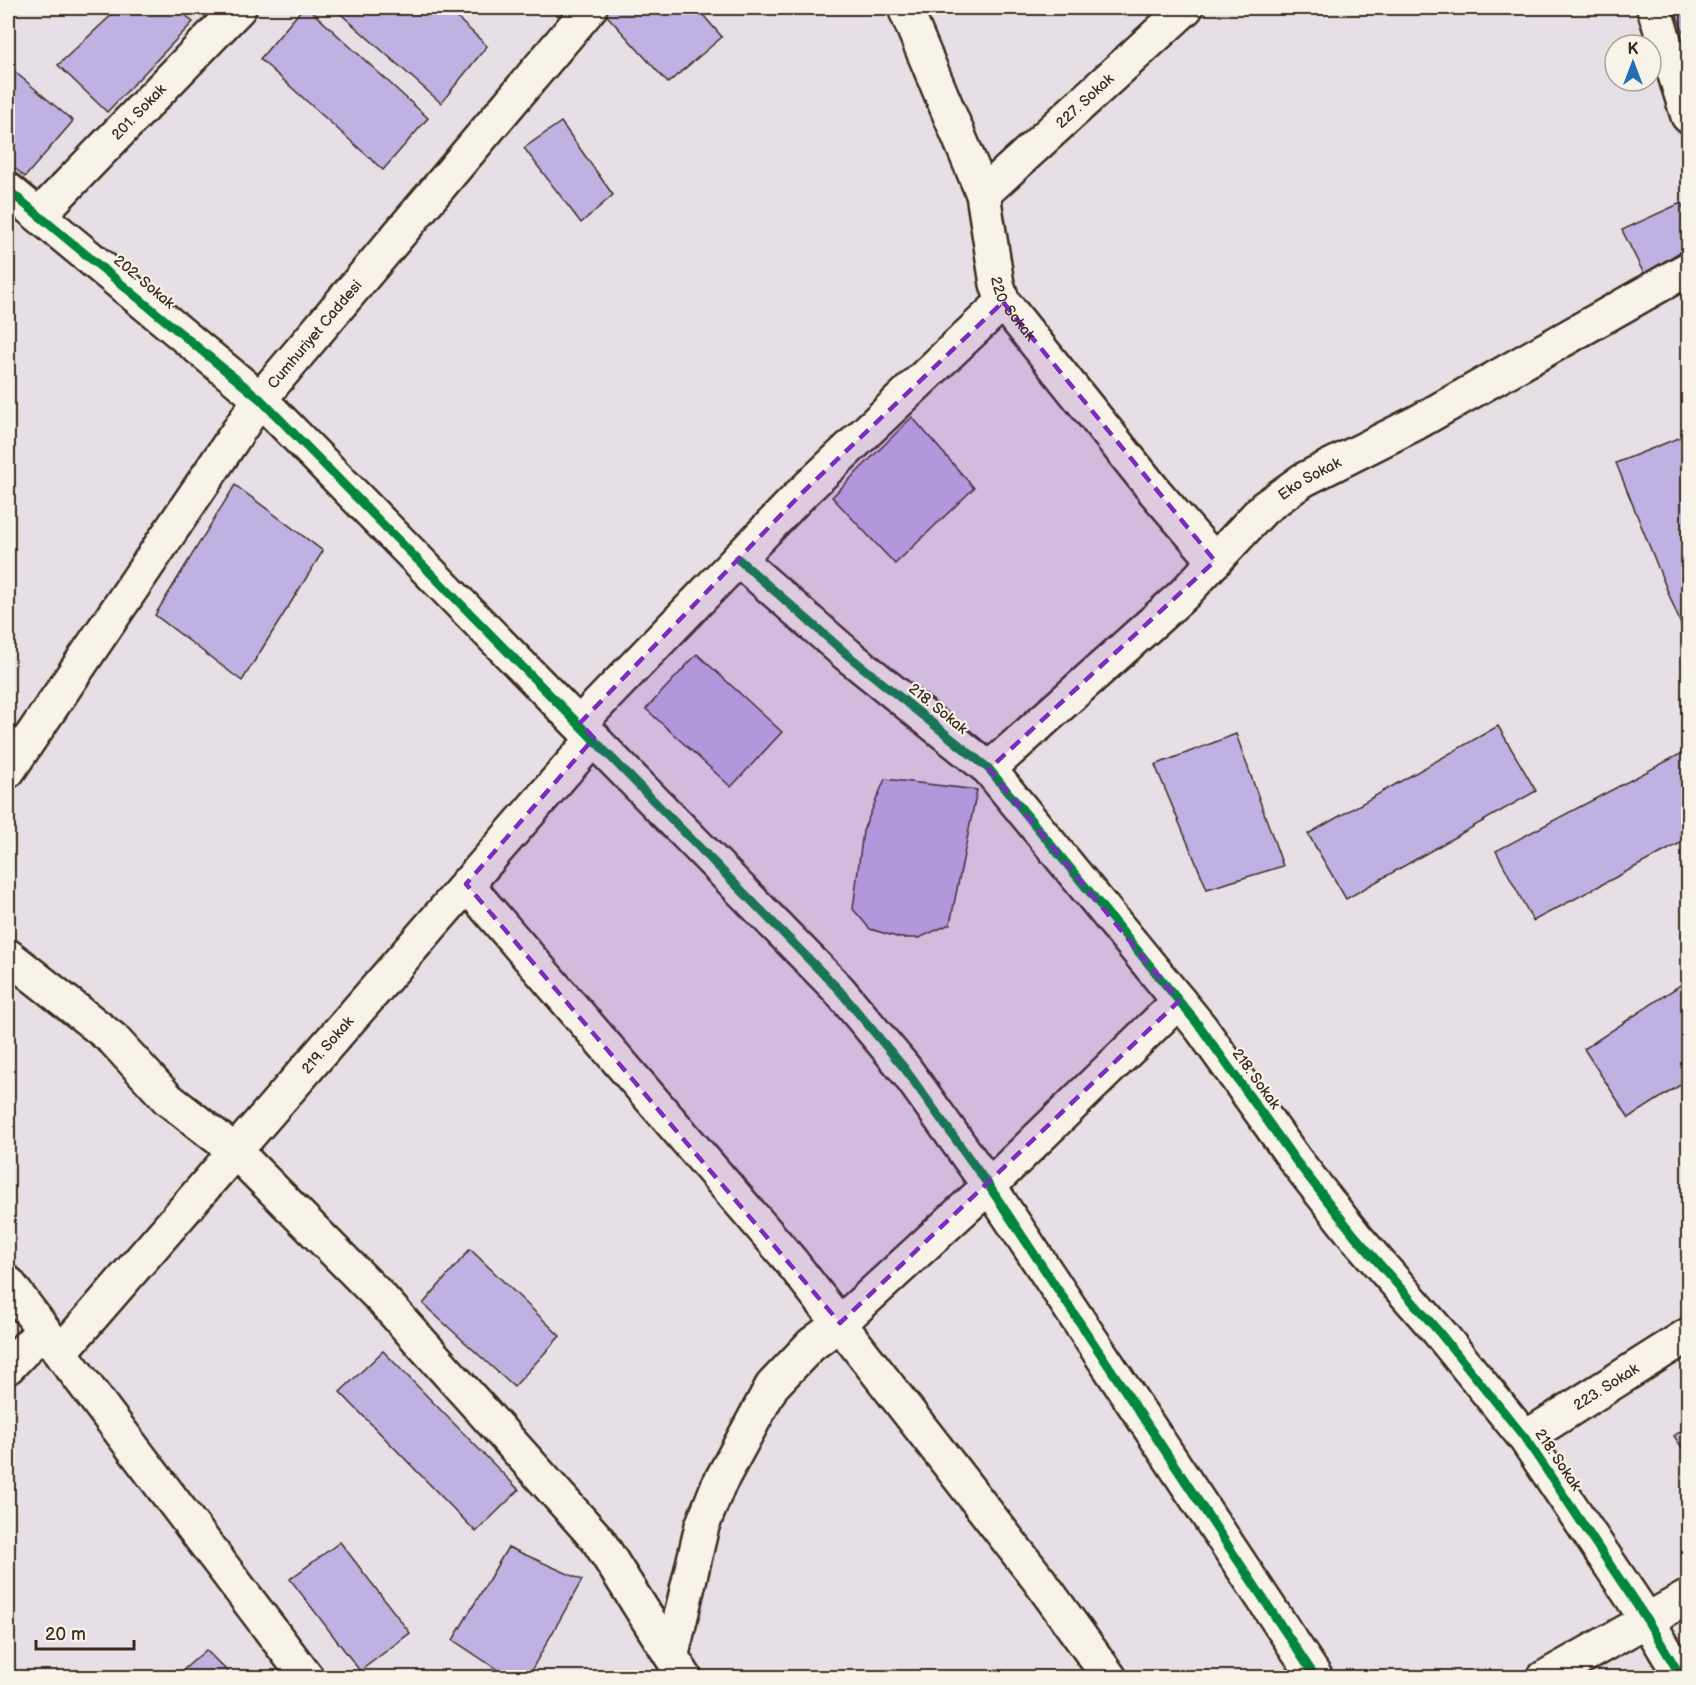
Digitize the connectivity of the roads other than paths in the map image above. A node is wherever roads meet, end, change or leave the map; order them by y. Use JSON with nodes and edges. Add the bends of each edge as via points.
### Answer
{"nodes":[{"id":1,"x":239,"y":8,"type":"edge"},
{"id":2,"x":590,"y":8,"type":"edge"},
{"id":3,"x":905,"y":8,"type":"edge"},
{"id":4,"x":1186,"y":8,"type":"edge"},
{"id":5,"x":1654,"y":8,"type":"edge"},
{"id":6,"x":1689,"y":116,"type":"edge"},
{"id":7,"x":8,"y":190,"type":"edge"},
{"id":8,"x":983,"y":194,"type":"junction"},
{"id":9,"x":40,"y":214,"type":"junction"},
{"id":10,"x":1689,"y":270,"type":"edge"},
{"id":11,"x":1003,"y":302,"type":"junction"},
{"id":12,"x":260,"y":399,"type":"junction"},
{"id":13,"x":738,"y":559,"type":"junction"},
{"id":14,"x":1215,"y":561,"type":"junction"},
{"id":15,"x":587,"y":730,"type":"junction"},
{"id":16,"x":989,"y":770,"type":"junction"},
{"id":17,"x":8,"y":771,"type":"edge"},
{"id":18,"x":465,"y":884,"type":"junction"},
{"id":19,"x":8,"y":956,"type":"edge"},
{"id":20,"x":1179,"y":1001,"type":"junction"},
{"id":21,"x":235,"y":1151,"type":"junction"},
{"id":22,"x":989,"y":1186,"type":"junction"},
{"id":23,"x":8,"y":1283,"type":"edge"},
{"id":24,"x":840,"y":1323,"type":"junction"},
{"id":25,"x":1689,"y":1335,"type":"edge"},
{"id":26,"x":52,"y":1342,"type":"junction"},
{"id":27,"x":8,"y":1367,"type":"edge"},
{"id":28,"x":1525,"y":1438,"type":"junction"},
{"id":29,"x":1689,"y":1597,"type":"edge"},
{"id":30,"x":1647,"y":1620,"type":"junction"},
{"id":31,"x":678,"y":1666,"type":"edge"},
{"id":32,"x":307,"y":1677,"type":"edge"},
{"id":33,"x":1110,"y":1677,"type":"edge"},
{"id":34,"x":1316,"y":1677,"type":"edge"},
{"id":35,"x":1544,"y":1677,"type":"edge"},
{"id":36,"x":1682,"y":1677,"type":"edge"}],
"edges":[{"from":1,"to":9,"type":"street","name":"201. Sokak"},
{"from":2,"to":12,"type":"street","name":"Cumhuriyet Caddesi"},
{"from":3,"to":8,"type":"street","name":"220. Sokak"},
{"from":4,"to":8,"type":"street","name":"227. Sokak"},
{"from":5,"to":6,"type":"street"},
{"from":7,"to":9,"type":"street","name":"202. Sokak"},
{"from":8,"to":11,"type":"street","name":"220. Sokak"},
{"from":9,"to":12,"type":"street","name":"202. Sokak"},
{"from":10,"to":14,"type":"street","name":"Eko Sokak","via":[[1416,423],[1303,480],[1264,508]]},
{"from":11,"to":13,"type":"street","name":"219. Sokak"},
{"from":11,"to":14,"type":"street","name":"220. Sokak"},
{"from":12,"to":15,"type":"street","name":"202. Sokak"},
{"from":12,"to":17,"type":"street","name":"Cumhuriyet Caddesi"},
{"from":13,"to":15,"type":"street","name":"219. Sokak"},
{"from":13,"to":16,"type":"street","name":"218. Sokak"},
{"from":14,"to":16,"type":"street","name":"Eko Sokak","via":[[1183,595]]},
{"from":15,"to":18,"type":"street","name":"219. Sokak"},
{"from":15,"to":22,"type":"street","name":"202. Sokak","via":[[839,990],[904,1069]]},
{"from":16,"to":20,"type":"street","name":"218. Sokak"},
{"from":18,"to":21,"type":"street","name":"219. Sokak"},
{"from":18,"to":24,"type":"street"},
{"from":19,"to":21,"type":"street","via":[[113,1039],[168,1099]]},
{"from":20,"to":22,"type":"street"},
{"from":20,"to":28,"type":"street","name":"218. Sokak","via":[[1355,1236]]},
{"from":21,"to":26,"type":"street","name":"219. Sokak"},
{"from":21,"to":31,"type":"street","via":[[382,1299],[598,1540]]},
{"from":22,"to":24,"type":"street"},
{"from":22,"to":34,"type":"street","name":"202. Sokak"},
{"from":23,"to":26,"type":"street"},
{"from":24,"to":31,"type":"street","via":[[811,1345],[772,1386],[718,1485],[702,1526]]},
{"from":24,"to":33,"type":"street"},
{"from":25,"to":28,"type":"street","name":"223. Sokak"},
{"from":26,"to":27,"type":"street","name":"219. Sokak"},
{"from":26,"to":32,"type":"street"},
{"from":28,"to":30,"type":"street","name":"218. Sokak"},
{"from":29,"to":30,"type":"street"},
{"from":30,"to":35,"type":"street"},
{"from":30,"to":36,"type":"street","name":"218. Sokak"}]}
